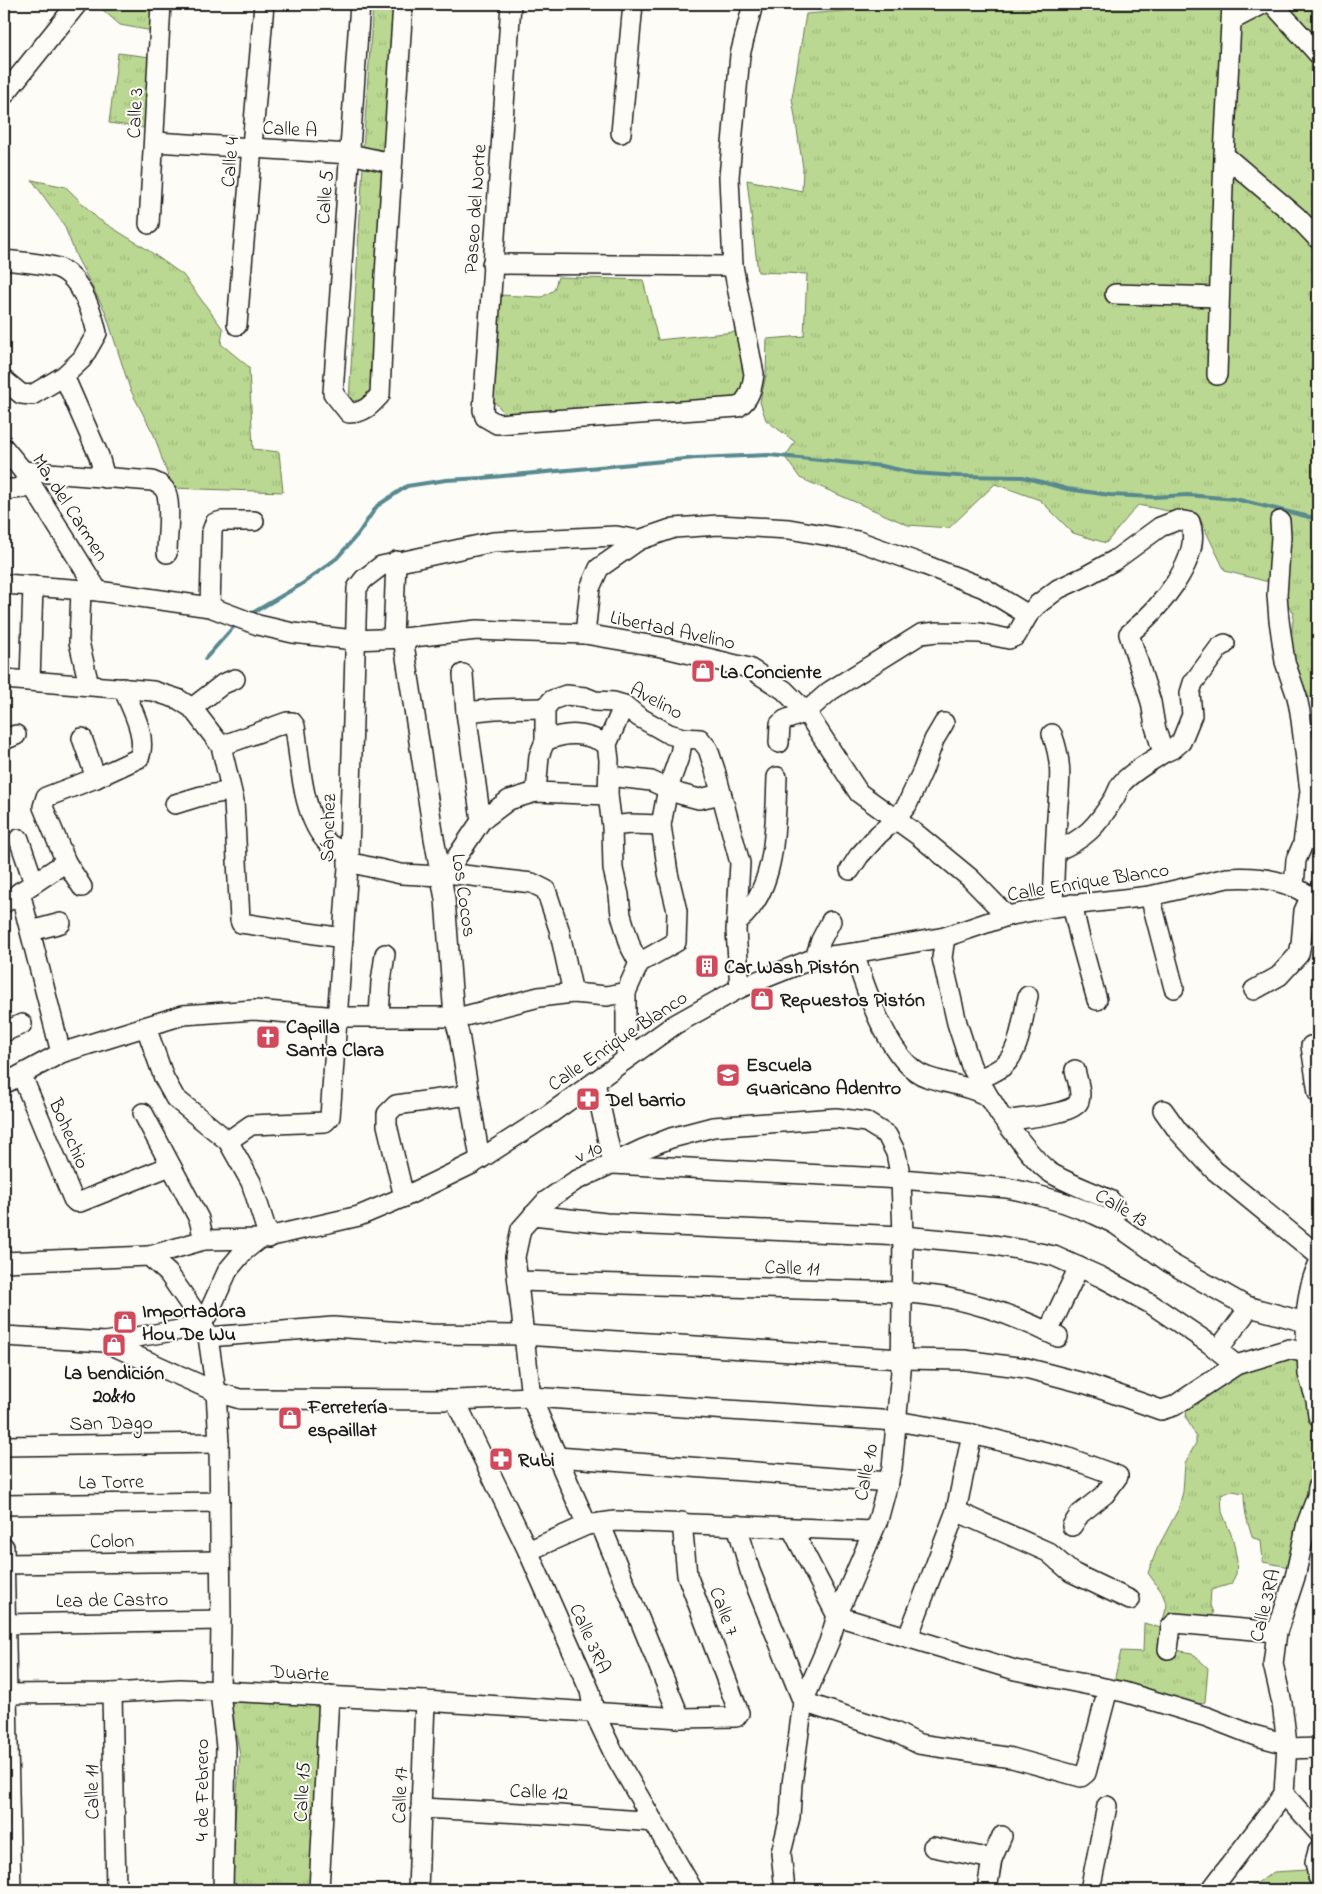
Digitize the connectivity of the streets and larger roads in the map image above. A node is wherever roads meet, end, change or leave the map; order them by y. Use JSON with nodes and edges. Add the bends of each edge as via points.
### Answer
{"nodes":[{"id":1,"x":77,"y":4,"type":"edge"},
{"id":2,"x":162,"y":4,"type":"edge"},
{"id":3,"x":264,"y":4,"type":"edge"},
{"id":4,"x":360,"y":4,"type":"edge"},
{"id":5,"x":403,"y":4,"type":"edge"},
{"id":6,"x":510,"y":4,"type":"edge"},
{"id":7,"x":633,"y":4,"type":"edge"},
{"id":8,"x":753,"y":4,"type":"edge"},
{"id":9,"x":1263,"y":4,"type":"edge"},
{"id":10,"x":1273,"y":4,"type":"edge"},
{"id":11,"x":1232,"y":12,"type":"edge"},
{"id":12,"x":1318,"y":54,"type":"edge"},
{"id":13,"x":4,"y":95,"type":"edge"},
{"id":14,"x":622,"y":133,"type":"dead end"},
{"id":15,"x":155,"y":142,"type":"junction"},
{"id":16,"x":253,"y":148,"type":"junction"},
{"id":17,"x":350,"y":154,"type":"junction"},
{"id":18,"x":1224,"y":155,"type":"junction"},
{"id":19,"x":392,"y":163,"type":"junction"},
{"id":20,"x":149,"y":224,"type":"dead end"},
{"id":21,"x":1318,"y":239,"type":"edge"},
{"id":22,"x":4,"y":260,"type":"edge"},
{"id":23,"x":492,"y":264,"type":"junction"},
{"id":24,"x":734,"y":266,"type":"junction"},
{"id":25,"x":1115,"y":294,"type":"dead end"},
{"id":26,"x":1219,"y":297,"type":"junction"},
{"id":27,"x":237,"y":325,"type":"dead end"},
{"id":28,"x":1217,"y":375,"type":"dead end"},
{"id":29,"x":64,"y":376,"type":"junction"},
{"id":30,"x":4,"y":380,"type":"edge"},
{"id":31,"x":4,"y":448,"type":"edge"},
{"id":32,"x":105,"y":478,"type":"junction"},
{"id":33,"x":28,"y":479,"type":"junction"},
{"id":34,"x":4,"y":490,"type":"edge"},
{"id":35,"x":254,"y":521,"type":"dead end"},
{"id":36,"x":1280,"y":521,"type":"dead end"},
{"id":37,"x":639,"y":540,"type":"junction"},
{"id":38,"x":167,"y":553,"type":"dead end"},
{"id":39,"x":396,"y":561,"type":"junction"},
{"id":40,"x":4,"y":584,"type":"edge"},
{"id":41,"x":33,"y":586,"type":"junction"},
{"id":42,"x":90,"y":590,"type":"junction"},
{"id":43,"x":219,"y":610,"type":"junction"},
{"id":44,"x":1028,"y":615,"type":"junction"},
{"id":45,"x":585,"y":634,"type":"junction"},
{"id":46,"x":398,"y":638,"type":"junction"},
{"id":47,"x":354,"y":640,"type":"junction"},
{"id":48,"x":1225,"y":644,"type":"dead end"},
{"id":49,"x":463,"y":674,"type":"dead end"},
{"id":50,"x":4,"y":678,"type":"edge"},
{"id":51,"x":235,"y":679,"type":"dead end"},
{"id":52,"x":30,"y":681,"type":"junction"},
{"id":53,"x":89,"y":685,"type":"junction"},
{"id":54,"x":123,"y":688,"type":"junction"},
{"id":55,"x":549,"y":704,"type":"junction"},
{"id":56,"x":624,"y":705,"type":"junction"},
{"id":57,"x":192,"y":708,"type":"junction"},
{"id":58,"x":466,"y":712,"type":"junction"},
{"id":59,"x":806,"y":712,"type":"junction"},
{"id":60,"x":944,"y":723,"type":"dead end"},
{"id":61,"x":1052,"y":734,"type":"dead end"},
{"id":62,"x":82,"y":738,"type":"dead end"},
{"id":63,"x":683,"y":738,"type":"junction"},
{"id":64,"x":545,"y":741,"type":"junction"},
{"id":65,"x":779,"y":743,"type":"dead end"},
{"id":66,"x":607,"y":744,"type":"junction"},
{"id":67,"x":220,"y":746,"type":"junction"},
{"id":68,"x":1162,"y":753,"type":"junction"},
{"id":69,"x":778,"y":777,"type":"dead end"},
{"id":70,"x":96,"y":778,"type":"junction"},
{"id":71,"x":609,"y":786,"type":"junction"},
{"id":72,"x":668,"y":788,"type":"junction"},
{"id":73,"x":231,"y":791,"type":"junction"},
{"id":74,"x":536,"y":792,"type":"junction"},
{"id":75,"x":721,"y":794,"type":"junction"},
{"id":76,"x":175,"y":804,"type":"dead end"},
{"id":77,"x":896,"y":819,"type":"junction"},
{"id":78,"x":481,"y":822,"type":"junction"},
{"id":79,"x":661,"y":825,"type":"junction"},
{"id":80,"x":612,"y":826,"type":"junction"},
{"id":81,"x":19,"y":839,"type":"dead end"},
{"id":82,"x":1056,"y":851,"type":"junction"},
{"id":83,"x":349,"y":857,"type":"junction"},
{"id":84,"x":66,"y":862,"type":"junction"},
{"id":85,"x":850,"y":870,"type":"dead end"},
{"id":86,"x":443,"y":875,"type":"junction"},
{"id":87,"x":1294,"y":886,"type":"junction"},
{"id":88,"x":27,"y":887,"type":"junction"},
{"id":89,"x":82,"y":887,"type":"dead end"},
{"id":90,"x":1150,"y":896,"type":"junction"},
{"id":91,"x":1315,"y":899,"type":"edge"},
{"id":92,"x":4,"y":903,"type":"edge"},
{"id":93,"x":1072,"y":904,"type":"junction"},
{"id":94,"x":1053,"y":907,"type":"junction"},
{"id":95,"x":1007,"y":916,"type":"junction"},
{"id":96,"x":738,"y":921,"type":"junction"},
{"id":97,"x":831,"y":921,"type":"dead end"},
{"id":98,"x":62,"y":923,"type":"dead end"},
{"id":99,"x":31,"y":931,"type":"junction"},
{"id":100,"x":945,"y":937,"type":"junction"},
{"id":101,"x":343,"y":938,"type":"junction"},
{"id":102,"x":854,"y":953,"type":"junction"},
{"id":103,"x":385,"y":954,"type":"dead end"},
{"id":104,"x":815,"y":958,"type":"junction"},
{"id":105,"x":639,"y":963,"type":"junction"},
{"id":106,"x":740,"y":988,"type":"junction"},
{"id":107,"x":1174,"y":988,"type":"dead end"},
{"id":108,"x":1254,"y":990,"type":"dead end"},
{"id":109,"x":626,"y":992,"type":"junction"},
{"id":110,"x":573,"y":993,"type":"junction"},
{"id":111,"x":1028,"y":996,"type":"dead end"},
{"id":112,"x":1097,"y":1000,"type":"dead end"},
{"id":113,"x":379,"y":1016,"type":"junction"},
{"id":114,"x":338,"y":1017,"type":"junction"},
{"id":115,"x":454,"y":1017,"type":"junction"},
{"id":116,"x":22,"y":1024,"type":"dead end"},
{"id":117,"x":146,"y":1028,"type":"junction"},
{"id":118,"x":4,"y":1032,"type":"edge"},
{"id":119,"x":1311,"y":1046,"type":"dead end"},
{"id":120,"x":61,"y":1053,"type":"junction"},
{"id":121,"x":626,"y":1059,"type":"junction"},
{"id":122,"x":1075,"y":1070,"type":"dead end"},
{"id":123,"x":22,"y":1076,"type":"junction"},
{"id":124,"x":978,"y":1080,"type":"junction"},
{"id":125,"x":595,"y":1082,"type":"junction"},
{"id":126,"x":4,"y":1084,"type":"edge"},
{"id":127,"x":1318,"y":1092,"type":"edge"},
{"id":128,"x":469,"y":1096,"type":"junction"},
{"id":129,"x":990,"y":1099,"type":"junction"},
{"id":130,"x":1163,"y":1110,"type":"dead end"},
{"id":131,"x":143,"y":1113,"type":"dead end"},
{"id":132,"x":1005,"y":1120,"type":"junction"},
{"id":133,"x":228,"y":1140,"type":"junction"},
{"id":134,"x":480,"y":1159,"type":"junction"},
{"id":135,"x":613,"y":1164,"type":"junction"},
{"id":136,"x":170,"y":1166,"type":"junction"},
{"id":137,"x":901,"y":1179,"type":"junction"},
{"id":138,"x":404,"y":1197,"type":"junction"},
{"id":139,"x":533,"y":1215,"type":"junction"},
{"id":140,"x":1115,"y":1224,"type":"junction"},
{"id":141,"x":903,"y":1236,"type":"junction"},
{"id":142,"x":264,"y":1238,"type":"junction"},
{"id":143,"x":204,"y":1240,"type":"junction"},
{"id":144,"x":1318,"y":1255,"type":"edge"},
{"id":145,"x":149,"y":1256,"type":"junction"},
{"id":146,"x":4,"y":1262,"type":"edge"},
{"id":147,"x":1318,"y":1265,"type":"edge"},
{"id":148,"x":1079,"y":1267,"type":"junction"},
{"id":149,"x":518,"y":1281,"type":"junction"},
{"id":150,"x":901,"y":1292,"type":"junction"},
{"id":151,"x":1250,"y":1307,"type":"junction"},
{"id":152,"x":1305,"y":1322,"type":"junction"},
{"id":153,"x":205,"y":1330,"type":"junction"},
{"id":154,"x":524,"y":1335,"type":"junction"},
{"id":155,"x":4,"y":1336,"type":"edge"},
{"id":156,"x":105,"y":1342,"type":"junction"},
{"id":157,"x":1218,"y":1350,"type":"junction"},
{"id":158,"x":1313,"y":1354,"type":"edge"},
{"id":159,"x":900,"y":1359,"type":"junction"},
{"id":160,"x":1236,"y":1365,"type":"junction"},
{"id":161,"x":216,"y":1392,"type":"junction"},
{"id":162,"x":531,"y":1398,"type":"junction"},
{"id":163,"x":455,"y":1400,"type":"junction"},
{"id":164,"x":1318,"y":1416,"type":"edge"},
{"id":165,"x":896,"y":1421,"type":"junction"},
{"id":166,"x":972,"y":1434,"type":"junction"},
{"id":167,"x":219,"y":1443,"type":"junction"},
{"id":168,"x":4,"y":1446,"type":"edge"},
{"id":169,"x":557,"y":1457,"type":"junction"},
{"id":170,"x":889,"y":1482,"type":"junction"},
{"id":171,"x":1318,"y":1487,"type":"edge"},
{"id":172,"x":220,"y":1502,"type":"junction"},
{"id":173,"x":4,"y":1505,"type":"edge"},
{"id":174,"x":956,"y":1511,"type":"junction"},
{"id":175,"x":682,"y":1522,"type":"junction"},
{"id":176,"x":594,"y":1524,"type":"junction"},
{"id":177,"x":737,"y":1526,"type":"junction"},
{"id":178,"x":1072,"y":1526,"type":"dead end"},
{"id":179,"x":792,"y":1529,"type":"junction"},
{"id":180,"x":873,"y":1532,"type":"junction"},
{"id":181,"x":4,"y":1547,"type":"edge"},
{"id":182,"x":528,"y":1551,"type":"junction"},
{"id":183,"x":220,"y":1561,"type":"junction"},
{"id":184,"x":4,"y":1564,"type":"edge"},
{"id":185,"x":1130,"y":1600,"type":"dead end"},
{"id":186,"x":837,"y":1616,"type":"junction"},
{"id":187,"x":221,"y":1620,"type":"junction"},
{"id":188,"x":5,"y":1624,"type":"edge"},
{"id":189,"x":1277,"y":1632,"type":"junction"},
{"id":190,"x":908,"y":1637,"type":"junction"},
{"id":191,"x":1168,"y":1649,"type":"dead end"},
{"id":192,"x":1108,"y":1689,"type":"junction"},
{"id":193,"x":220,"y":1690,"type":"junction"},
{"id":194,"x":6,"y":1694,"type":"edge"},
{"id":195,"x":112,"y":1694,"type":"junction"},
{"id":196,"x":329,"y":1696,"type":"junction"},
{"id":197,"x":425,"y":1701,"type":"junction"},
{"id":198,"x":803,"y":1702,"type":"junction"},
{"id":199,"x":594,"y":1712,"type":"junction"},
{"id":200,"x":739,"y":1713,"type":"joint"},
{"id":201,"x":680,"y":1718,"type":"junction"},
{"id":202,"x":1287,"y":1746,"type":"junction"},
{"id":203,"x":1318,"y":1748,"type":"edge"},
{"id":204,"x":1284,"y":1794,"type":"junction"},
{"id":205,"x":1107,"y":1806,"type":"dead end"},
{"id":206,"x":421,"y":1808,"type":"junction"},
{"id":207,"x":7,"y":1812,"type":"edge"},
{"id":208,"x":654,"y":1822,"type":"junction"},
{"id":209,"x":1318,"y":1832,"type":"edge"},
{"id":210,"x":1002,"y":1836,"type":"dead end"},
{"id":211,"x":933,"y":1847,"type":"dead end"},
{"id":212,"x":1318,"y":1851,"type":"edge"},
{"id":213,"x":992,"y":1859,"type":"junction"},
{"id":214,"x":1318,"y":1877,"type":"edge"},
{"id":215,"x":11,"y":1890,"type":"edge"},
{"id":216,"x":116,"y":1890,"type":"edge"},
{"id":217,"x":223,"y":1890,"type":"edge"},
{"id":218,"x":319,"y":1890,"type":"edge"},
{"id":219,"x":418,"y":1890,"type":"edge"},
{"id":220,"x":693,"y":1890,"type":"edge"},
{"id":221,"x":785,"y":1890,"type":"edge"},
{"id":222,"x":986,"y":1890,"type":"edge"},
{"id":223,"x":1090,"y":1890,"type":"edge"},
{"id":224,"x":1211,"y":1890,"type":"edge"}],
"edges":[{"from":1,"to":13,"type":"street"},
{"from":2,"to":15,"type":"street","name":"Calle 3"},
{"from":3,"to":16,"type":"street","name":"Calle 4"},
{"from":4,"to":17,"type":"street","name":"Calle 5"},
{"from":5,"to":19,"type":"street"},
{"from":6,"to":23,"type":"street","name":"Paseo del Norte"},
{"from":7,"to":14,"type":"street"},
{"from":8,"to":24,"type":"street","via":[[740,56],[729,177]]},
{"from":9,"to":11,"type":"street"},
{"from":10,"to":12,"type":"street"},
{"from":11,"to":18,"type":"street"},
{"from":15,"to":16,"type":"street","name":"Calle A"},
{"from":15,"to":20,"type":"street","name":"Calle 3"},
{"from":16,"to":17,"type":"street","name":"Calle A"},
{"from":16,"to":27,"type":"street","name":"Calle 4"},
{"from":17,"to":19,"type":"street","name":"Calle A"},
{"from":17,"to":19,"type":"street","name":"Calle 5","via":[[333,393],[349,413],[367,409],[380,396]]},
{"from":18,"to":21,"type":"street","via":[[1297,216]]},
{"from":18,"to":26,"type":"street"},
{"from":22,"to":29,"type":"street","via":[[56,267],[76,281],[93,314],[97,333],[82,359]]},
{"from":23,"to":24,"type":"street"},
{"from":23,"to":24,"type":"street","name":"Paseo del Norte","via":[[482,410],[485,417],[497,424],[738,407],[746,402],[754,374]]},
{"from":25,"to":26,"type":"street"},
{"from":26,"to":28,"type":"street"},
{"from":29,"to":30,"type":"street","via":[[32,395],[21,394]]},
{"from":29,"to":32,"type":"street"},
{"from":31,"to":33,"type":"street","name":"Ma. del Carmen"},
{"from":32,"to":33,"type":"street"},
{"from":32,"to":38,"type":"street","via":[[152,481],[166,491]]},
{"from":33,"to":34,"type":"street"},
{"from":33,"to":42,"type":"street","name":"Ma. del Carmen"},
{"from":35,"to":43,"type":"street","via":[[222,521],[215,523],[212,530]]},
{"from":36,"to":87,"type":"street","via":[[1279,620],[1285,662],[1300,712],[1310,791]]},
{"from":37,"to":39,"type":"street","name":"Sánchez","via":[[616,536],[493,542]]},
{"from":37,"to":44,"type":"street","via":[[674,528],[719,525],[790,529],[858,541],[984,588]]},
{"from":37,"to":45,"type":"street","via":[[599,568],[590,588]]},
{"from":39,"to":46,"type":"street","name":"Los Cocos"},
{"from":39,"to":47,"type":"street","name":"Sánchez","via":[[381,566],[357,588]]},
{"from":40,"to":41,"type":"street","name":"Libertad Avelino"},
{"from":41,"to":42,"type":"street","name":"Libertad Avelino"},
{"from":41,"to":52,"type":"street"},
{"from":42,"to":43,"type":"street","name":"Libertad Avelino"},
{"from":42,"to":53,"type":"street","via":[[79,642]]},
{"from":43,"to":47,"type":"street","name":"Libertad Avelino","via":[[258,625],[293,633]]},
{"from":44,"to":59,"type":"street","via":[[1016,636],[1009,639],[972,633],[921,634],[830,691]]},
{"from":44,"to":68,"type":"street","via":[[1058,589],[1115,560],[1160,527],[1178,520],[1190,522],[1193,531],[1190,548],[1171,590],[1129,634],[1151,702]]},
{"from":45,"to":46,"type":"street","name":"Libertad Avelino","via":[[477,630]]},
{"from":45,"to":59,"type":"street","name":"Libertad Avelino","via":[[661,647],[749,668],[784,690]]},
{"from":46,"to":47,"type":"street","name":"Libertad Avelino"},
{"from":46,"to":86,"type":"street","name":"Los Cocos"},
{"from":47,"to":83,"type":"street","name":"Sánchez"},
{"from":48,"to":68,"type":"street","via":[[1193,683],[1190,694],[1192,716],[1181,742]]},
{"from":49,"to":58,"type":"street"},
{"from":50,"to":52,"type":"street"},
{"from":51,"to":57,"type":"street","via":[[223,684]]},
{"from":52,"to":53,"type":"street"},
{"from":53,"to":54,"type":"street"},
{"from":54,"to":57,"type":"street","via":[[153,691],[178,699]]},
{"from":54,"to":70,"type":"street","via":[[143,749],[140,758]]},
{"from":55,"to":56,"type":"street","name":"Avelino","via":[[566,695]]},
{"from":55,"to":58,"type":"street","name":"Avelino"},
{"from":55,"to":64,"type":"street"},
{"from":56,"to":63,"type":"street","name":"Avelino","via":[[668,734]]},
{"from":56,"to":66,"type":"street"},
{"from":57,"to":67,"type":"street"},
{"from":58,"to":78,"type":"street"},
{"from":59,"to":65,"type":"street","via":[[780,724]]},
{"from":59,"to":77,"type":"street","name":"Libertad Avelino","via":[[859,792]]},
{"from":60,"to":77,"type":"street","via":[[908,805]]},
{"from":61,"to":82,"type":"street","via":[[1061,774]]},
{"from":62,"to":70,"type":"street"},
{"from":63,"to":72,"type":"street"},
{"from":63,"to":75,"type":"street","name":"Avelino","via":[[700,739],[708,749]]},
{"from":64,"to":66,"type":"street","via":[[559,735],[575,734]]},
{"from":64,"to":74,"type":"street","via":[[538,756]]},
{"from":66,"to":71,"type":"street"},
{"from":67,"to":73,"type":"street"},
{"from":67,"to":83,"type":"street","via":[[292,722],[304,792],[316,827],[329,844]]},
{"from":68,"to":82,"type":"street","via":[[1138,768],[1121,785],[1090,832]]},
{"from":69,"to":96,"type":"street","via":[[768,869],[762,888],[747,914]]},
{"from":70,"to":84,"type":"street","via":[[46,797],[44,801],[43,807]]},
{"from":71,"to":72,"type":"street","via":[[651,781]]},
{"from":71,"to":74,"type":"street"},
{"from":71,"to":80,"type":"street"},
{"from":72,"to":75,"type":"street","via":[[699,799]]},
{"from":72,"to":79,"type":"street"},
{"from":73,"to":76,"type":"street"},
{"from":73,"to":101,"type":"street","via":[[241,923]]},
{"from":74,"to":78,"type":"street","via":[[509,800]]},
{"from":75,"to":96,"type":"street","name":"Avelino","via":[[740,863]]},
{"from":77,"to":85,"type":"street","via":[[859,856]]},
{"from":77,"to":95,"type":"street","name":"Libertad Avelino","via":[[970,878]]},
{"from":78,"to":86,"type":"street"},
{"from":79,"to":80,"type":"street"},
{"from":79,"to":105,"type":"street","via":[[677,911],[676,942]]},
{"from":80,"to":105,"type":"street","via":[[613,869],[621,915]]},
{"from":81,"to":88,"type":"street"},
{"from":82,"to":94,"type":"street"},
{"from":83,"to":86,"type":"street","via":[[401,874]]},
{"from":83,"to":101,"type":"street","name":"Sánchez"},
{"from":84,"to":88,"type":"street"},
{"from":84,"to":89,"type":"street"},
{"from":86,"to":110,"type":"street","via":[[532,883],[546,890],[559,929]]},
{"from":86,"to":115,"type":"street","name":"Los Cocos"},
{"from":87,"to":90,"type":"street","name":"Calle Enrique Blanco","via":[[1282,882],[1227,878]]},
{"from":87,"to":91,"type":"street","name":"Calle Enrique Blanco"},
{"from":88,"to":92,"type":"street"},
{"from":88,"to":99,"type":"street"},
{"from":90,"to":93,"type":"street","name":"Calle Enrique Blanco"},
{"from":90,"to":107,"type":"street"},
{"from":91,"to":108,"type":"street","via":[[1304,911],[1299,954],[1279,976]]},
{"from":93,"to":94,"type":"street","name":"Calle Enrique Blanco"},
{"from":93,"to":112,"type":"street"},
{"from":94,"to":95,"type":"street","name":"Calle Enrique Blanco"},
{"from":95,"to":100,"type":"street","name":"Calle Enrique Blanco"},
{"from":96,"to":106,"type":"street","name":"Avelino"},
{"from":97,"to":104,"type":"street"},
{"from":98,"to":99,"type":"street"},
{"from":99,"to":120,"type":"street"},
{"from":100,"to":102,"type":"street","name":"Calle Enrique Blanco"},
{"from":100,"to":124,"type":"street","via":[[942,958],[946,977],[962,1038]]},
{"from":101,"to":114,"type":"street","name":"Sánchez"},
{"from":102,"to":104,"type":"street","name":"Calle Enrique Blanco"},
{"from":102,"to":129,"type":"street","via":[[879,1020],[902,1059],[926,1077],[972,1090]]},
{"from":103,"to":113,"type":"street"},
{"from":104,"to":106,"type":"street","name":"Calle Enrique Blanco"},
{"from":105,"to":109,"type":"street"},
{"from":106,"to":121,"type":"street","name":"Calle Enrique Blanco","via":[[674,1025]]},
{"from":109,"to":110,"type":"street","via":[[606,996]]},
{"from":109,"to":121,"type":"street"},
{"from":110,"to":115,"type":"street","via":[[539,997]]},
{"from":111,"to":124,"type":"street","via":[[1009,1061]]},
{"from":113,"to":114,"type":"street"},
{"from":113,"to":115,"type":"street"},
{"from":114,"to":117,"type":"street","via":[[254,1010],[183,1015]]},
{"from":114,"to":133,"type":"street","name":"Sánchez","via":[[330,1117],[325,1122],[252,1125]]},
{"from":115,"to":128,"type":"street","name":"Los Cocos"},
{"from":116,"to":118,"type":"street"},
{"from":117,"to":120,"type":"street"},
{"from":117,"to":133,"type":"street","via":[[164,1078],[175,1098]]},
{"from":119,"to":127,"type":"street"},
{"from":120,"to":123,"type":"street"},
{"from":121,"to":125,"type":"street","name":"Calle Enrique Blanco"},
{"from":122,"to":132,"type":"street","via":[[1079,1102],[1074,1108]]},
{"from":123,"to":126,"type":"street"},
{"from":123,"to":136,"type":"street","name":"Bohechio","via":[[76,1202]]},
{"from":124,"to":129,"type":"street"},
{"from":125,"to":134,"type":"street","name":"Calle Enrique Blanco"},
{"from":125,"to":135,"type":"street"},
{"from":128,"to":134,"type":"street","name":"Los Cocos"},
{"from":128,"to":138,"type":"street","via":[[396,1105],[387,1114]]},
{"from":129,"to":132,"type":"street"},
{"from":130,"to":144,"type":"street","via":[[1214,1170]]},
{"from":131,"to":136,"type":"street"},
{"from":132,"to":140,"type":"street","via":[[1050,1172],[1110,1200],[1114,1205]]},
{"from":133,"to":142,"type":"street","via":[[252,1182]]},
{"from":134,"to":138,"type":"street","name":"Calle Enrique Blanco"},
{"from":135,"to":137,"type":"street","name":"Calle 13"},
{"from":135,"to":137,"type":"street","name":"v 10","via":[[671,1138],[713,1127],[836,1118],[866,1122],[887,1135],[896,1153]]},
{"from":135,"to":139,"type":"street","name":"v 10","via":[[575,1181],[546,1201]]},
{"from":136,"to":143,"type":"street","via":[[199,1219]]},
{"from":137,"to":140,"type":"street","name":"Calle 13","via":[[1008,1188],[1065,1203]]},
{"from":137,"to":141,"type":"street","name":"v 10"},
{"from":138,"to":142,"type":"street","name":"Calle Enrique Blanco","via":[[359,1216]]},
{"from":139,"to":141,"type":"street","via":[[606,1223]]},
{"from":139,"to":149,"type":"street","name":"v 10","via":[[521,1229],[515,1257]]},
{"from":140,"to":151,"type":"street","name":"Calle 13","via":[[1170,1263]]},
{"from":141,"to":148,"type":"street","via":[[1028,1250],[1054,1256]]},
{"from":141,"to":150,"type":"street","name":"Calle 10"},
{"from":142,"to":143,"type":"street"},
{"from":142,"to":153,"type":"street","name":"Calle Enrique Blanco","via":[[244,1251],[228,1270],[208,1314]]},
{"from":143,"to":145,"type":"street"},
{"from":145,"to":146,"type":"street"},
{"from":145,"to":153,"type":"street","via":[[168,1273]]},
{"from":147,"to":152,"type":"street","via":[[1311,1280]]},
{"from":148,"to":150,"type":"street","name":"Calle 11","via":[[1053,1335],[997,1311],[948,1298]]},
{"from":148,"to":157,"type":"street","via":[[1151,1304]]},
{"from":149,"to":150,"type":"street","name":"Calle 11"},
{"from":149,"to":154,"type":"street","name":"v 10"},
{"from":150,"to":159,"type":"street","name":"Calle 10"},
{"from":151,"to":152,"type":"street","name":"Calle 13"},
{"from":151,"to":157,"type":"street"},
{"from":152,"to":158,"type":"street"},
{"from":153,"to":154,"type":"street","via":[[333,1327],[431,1334]]},
{"from":153,"to":156,"type":"street","via":[[186,1329]]},
{"from":153,"to":161,"type":"street","name":"4 de Febrero"},
{"from":154,"to":159,"type":"street"},
{"from":154,"to":162,"type":"street","name":"v 10"},
{"from":155,"to":156,"type":"street"},
{"from":156,"to":161,"type":"street"},
{"from":157,"to":160,"type":"street"},
{"from":158,"to":160,"type":"street","via":[[1289,1349]]},
{"from":158,"to":164,"type":"street","via":[[1308,1374]]},
{"from":159,"to":160,"type":"street","via":[[964,1360],[1026,1368],[1087,1384],[1161,1410],[1174,1406]]},
{"from":159,"to":165,"type":"street","name":"Calle 10"},
{"from":161,"to":163,"type":"street","via":[[240,1399]]},
{"from":161,"to":167,"type":"street","name":"4 de Febrero"},
{"from":162,"to":163,"type":"street"},
{"from":162,"to":165,"type":"street"},
{"from":162,"to":169,"type":"street","name":"v 10"},
{"from":163,"to":182,"type":"street","name":"Calle 3RA"},
{"from":165,"to":166,"type":"street"},
{"from":165,"to":170,"type":"street","name":"Calle 10"},
{"from":166,"to":174,"type":"street"},
{"from":166,"to":178,"type":"street","via":[[1066,1457],[1118,1476],[1106,1494],[1080,1514]]},
{"from":167,"to":168,"type":"street","name":"San Dago"},
{"from":167,"to":172,"type":"street","name":"4 de Febrero"},
{"from":169,"to":170,"type":"street"},
{"from":169,"to":176,"type":"street","name":"v 10"},
{"from":170,"to":180,"type":"street","name":"Calle 10"},
{"from":171,"to":189,"type":"street","name":"Calle 3RA"},
{"from":172,"to":173,"type":"street","name":"La Torre"},
{"from":172,"to":183,"type":"street","name":"4 de Febrero"},
{"from":174,"to":185,"type":"street","via":[[1048,1552],[1071,1572]]},
{"from":174,"to":190,"type":"street"},
{"from":175,"to":176,"type":"street","via":[[614,1520]]},
{"from":175,"to":177,"type":"street"},
{"from":175,"to":200,"type":"street","name":"Calle 7","via":[[687,1575]]},
{"from":176,"to":182,"type":"street"},
{"from":176,"to":201,"type":"street","name":"v 10"},
{"from":177,"to":179,"type":"street"},
{"from":177,"to":198,"type":"street","via":[[750,1571]]},
{"from":179,"to":180,"type":"street"},
{"from":179,"to":186,"type":"street"},
{"from":180,"to":186,"type":"street","name":"Calle 10"},
{"from":181,"to":184,"type":"street"},
{"from":182,"to":199,"type":"street","name":"Calle 3RA","via":[[590,1691]]},
{"from":183,"to":184,"type":"street","name":"Colon"},
{"from":183,"to":187,"type":"street","name":"4 de Febrero"},
{"from":184,"to":188,"type":"street"},
{"from":186,"to":190,"type":"street"},
{"from":186,"to":198,"type":"street","name":"Calle 10","via":[[830,1642]]},
{"from":187,"to":188,"type":"street","name":"Lea de Castro"},
{"from":187,"to":193,"type":"street","name":"4 de Febrero"},
{"from":188,"to":194,"type":"street"},
{"from":189,"to":191,"type":"street","via":[[1175,1623],[1171,1627]]},
{"from":189,"to":202,"type":"street","name":"Calle 3RA","via":[[1273,1664]]},
{"from":190,"to":192,"type":"street","via":[[1015,1670]]},
{"from":192,"to":198,"type":"street","via":[[1086,1773],[1082,1777],[1012,1758],[919,1744],[896,1732]]},
{"from":192,"to":202,"type":"street","via":[[1208,1716]]},
{"from":193,"to":195,"type":"street","name":"Duarte"},
{"from":193,"to":196,"type":"street","name":"Duarte"},
{"from":193,"to":217,"type":"street","name":"4 de Febrero","via":[[226,1747]]},
{"from":194,"to":195,"type":"street","name":"Duarte"},
{"from":194,"to":207,"type":"street"},
{"from":195,"to":216,"type":"street","name":"Calle 11"},
{"from":196,"to":197,"type":"street","name":"Duarte"},
{"from":196,"to":218,"type":"street","name":"Calle 15"},
{"from":197,"to":199,"type":"street","name":"Duarte"},
{"from":197,"to":206,"type":"street","name":"Calle 17"},
{"from":198,"to":221,"type":"street","via":[[790,1817],[782,1853]]},
{"from":199,"to":201,"type":"street","name":"Duarte"},
{"from":199,"to":208,"type":"street","name":"Calle 3RA"},
{"from":200,"to":201,"type":"street","name":"Duarte","via":[[736,1717]]},
{"from":202,"to":203,"type":"street"},
{"from":202,"to":204,"type":"street","name":"Calle 3RA"},
{"from":204,"to":209,"type":"street"},
{"from":204,"to":224,"type":"street"},
{"from":205,"to":223,"type":"street"},
{"from":206,"to":208,"type":"street","name":"Calle 12"},
{"from":206,"to":219,"type":"street","name":"Calle 17"},
{"from":207,"to":215,"type":"street"},
{"from":208,"to":220,"type":"street","name":"Calle 3RA"},
{"from":210,"to":213,"type":"street"},
{"from":211,"to":213,"type":"street"},
{"from":212,"to":214,"type":"street","via":[[1315,1862]]},
{"from":213,"to":222,"type":"street"}]}
